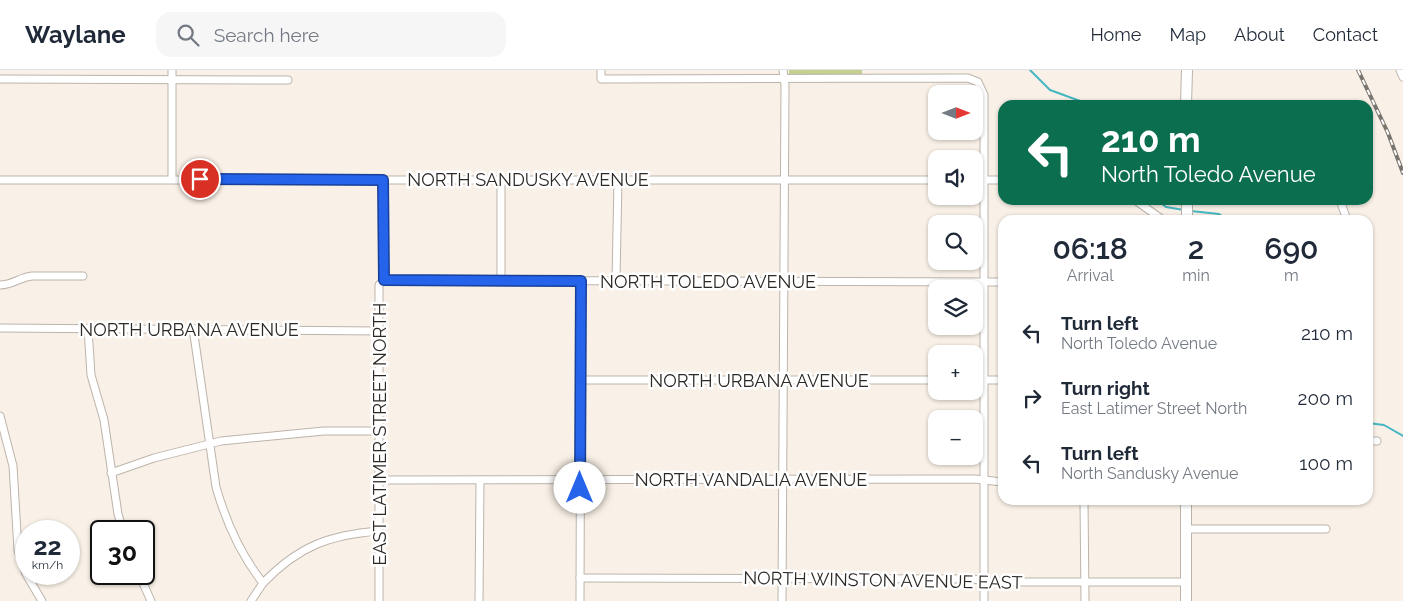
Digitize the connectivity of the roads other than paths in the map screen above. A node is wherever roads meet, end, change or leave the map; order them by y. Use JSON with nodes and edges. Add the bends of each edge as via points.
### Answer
{"nodes":[{"id":1,"x":172,"y":70,"type":"edge"},
{"id":2,"x":601,"y":70,"type":"edge"},
{"id":3,"x":783,"y":70,"type":"edge"},
{"id":4,"x":1186,"y":70,"type":"edge"},
{"id":5,"x":1400,"y":70,"type":"edge"},
{"id":6,"x":1403,"y":77,"type":"edge"},
{"id":7,"x":784,"y":78,"type":"junction"},
{"id":8,"x":0,"y":79,"type":"edge"},
{"id":9,"x":172,"y":79,"type":"junction"},
{"id":10,"x":288,"y":80,"type":"dead end"},
{"id":11,"x":1186,"y":100,"type":"edge"},
{"id":12,"x":172,"y":179,"type":"junction"},
{"id":13,"x":501,"y":179,"type":"junction"},
{"id":14,"x":0,"y":180,"type":"edge"},
{"id":15,"x":383,"y":180,"type":"junction"},
{"id":16,"x":618,"y":180,"type":"junction"},
{"id":17,"x":784,"y":180,"type":"junction"},
{"id":18,"x":928,"y":180,"type":"edge"},
{"id":19,"x":984,"y":180,"type":"junction"},
{"id":20,"x":998,"y":180,"type":"edge"},
{"id":21,"x":1142,"y":205,"type":"edge"},
{"id":22,"x":1156,"y":215,"type":"edge"},
{"id":23,"x":83,"y":276,"type":"dead end"},
{"id":24,"x":384,"y":280,"type":"junction"},
{"id":25,"x":501,"y":280,"type":"junction"},
{"id":26,"x":581,"y":281,"type":"junction"},
{"id":27,"x":616,"y":281,"type":"junction"},
{"id":28,"x":784,"y":281,"type":"junction"},
{"id":29,"x":984,"y":282,"type":"junction"},
{"id":30,"x":998,"y":282,"type":"edge"},
{"id":31,"x":0,"y":285,"type":"edge"},
{"id":32,"x":0,"y":328,"type":"edge"},
{"id":33,"x":88,"y":328,"type":"junction"},
{"id":34,"x":193,"y":328,"type":"junction"},
{"id":35,"x":379,"y":330,"type":"junction"},
{"id":36,"x":581,"y":380,"type":"junction"},
{"id":37,"x":782,"y":380,"type":"junction"},
{"id":38,"x":928,"y":380,"type":"edge"},
{"id":39,"x":985,"y":380,"type":"junction"},
{"id":40,"x":998,"y":380,"type":"edge"},
{"id":41,"x":0,"y":416,"type":"edge"},
{"id":42,"x":379,"y":431,"type":"junction"},
{"id":43,"x":1373,"y":441,"type":"edge"},
{"id":44,"x":1377,"y":441,"type":"dead end"},
{"id":45,"x":210,"y":443,"type":"junction"},
{"id":46,"x":112,"y":473,"type":"junction"},
{"id":47,"x":580,"y":479,"type":"junction"},
{"id":48,"x":379,"y":480,"type":"junction"},
{"id":49,"x":480,"y":480,"type":"junction"},
{"id":50,"x":782,"y":480,"type":"junction"},
{"id":51,"x":984,"y":481,"type":"junction"},
{"id":52,"x":998,"y":482,"type":"edge"},
{"id":53,"x":1084,"y":505,"type":"edge"},
{"id":54,"x":1186,"y":505,"type":"edge"},
{"id":55,"x":121,"y":520,"type":"edge"},
{"id":56,"x":1326,"y":529,"type":"dead end"},
{"id":57,"x":1186,"y":530,"type":"junction"},
{"id":58,"x":379,"y":531,"type":"junction"},
{"id":59,"x":580,"y":578,"type":"junction"},
{"id":60,"x":782,"y":578,"type":"junction"},
{"id":61,"x":984,"y":580,"type":"junction"},
{"id":62,"x":1085,"y":582,"type":"junction"},
{"id":63,"x":1186,"y":582,"type":"junction"},
{"id":64,"x":263,"y":583,"type":"junction"},
{"id":65,"x":144,"y":585,"type":"edge"},
{"id":66,"x":42,"y":601,"type":"edge"},
{"id":67,"x":151,"y":601,"type":"edge"},
{"id":68,"x":251,"y":601,"type":"edge"},
{"id":69,"x":379,"y":601,"type":"edge"},
{"id":70,"x":479,"y":601,"type":"edge"},
{"id":71,"x":580,"y":601,"type":"edge"},
{"id":72,"x":782,"y":601,"type":"edge"},
{"id":73,"x":984,"y":601,"type":"edge"},
{"id":74,"x":1085,"y":601,"type":"edge"},
{"id":75,"x":1186,"y":601,"type":"edge"}],
"edges":[{"from":1,"to":9,"type":"street"},
{"from":2,"to":7,"type":"street","via":[[601,79]]},
{"from":3,"to":7,"type":"street"},
{"from":4,"to":11,"type":"main road"},
{"from":5,"to":6,"type":"street"},
{"from":7,"to":17,"type":"street"},
{"from":7,"to":19,"type":"street","via":[[968,78],[978,82],[984,95]]},
{"from":8,"to":9,"type":"street"},
{"from":9,"to":10,"type":"street"},
{"from":9,"to":12,"type":"street"},
{"from":12,"to":14,"type":"street","name":"NORTH SANDUSKY AVENUE"},
{"from":12,"to":15,"type":"street","name":"NORTH SANDUSKY AVENUE"},
{"from":13,"to":15,"type":"street","name":"NORTH SANDUSKY AVENUE"},
{"from":13,"to":16,"type":"street","name":"NORTH SANDUSKY AVENUE"},
{"from":13,"to":25,"type":"street"},
{"from":15,"to":24,"type":"street","name":"EAST LATIMER STREET NORTH"},
{"from":16,"to":17,"type":"street","name":"NORTH SANDUSKY AVENUE"},
{"from":16,"to":27,"type":"street"},
{"from":17,"to":18,"type":"street","name":"NORTH SANDUSKY AVENUE"},
{"from":17,"to":28,"type":"street"},
{"from":19,"to":20,"type":"street"},
{"from":19,"to":29,"type":"street"},
{"from":21,"to":22,"type":"street"},
{"from":23,"to":31,"type":"street","via":[[32,276],[14,284]]},
{"from":24,"to":25,"type":"street","name":"NORTH TOLEDO AVENUE"},
{"from":24,"to":35,"type":"street","name":"EAST LATIMER STREET NORTH","via":[[379,285]]},
{"from":25,"to":26,"type":"street","name":"NORTH TOLEDO AVENUE"},
{"from":26,"to":27,"type":"street","name":"NORTH TOLEDO AVENUE"},
{"from":26,"to":36,"type":"street"},
{"from":27,"to":28,"type":"street","name":"NORTH TOLEDO AVENUE"},
{"from":28,"to":29,"type":"street","name":"NORTH TOLEDO AVENUE"},
{"from":28,"to":37,"type":"street"},
{"from":29,"to":30,"type":"street","name":"NORTH TOLEDO AVENUE"},
{"from":29,"to":39,"type":"street"},
{"from":32,"to":33,"type":"street","name":"NORTH URBANA AVENUE"},
{"from":33,"to":34,"type":"street","name":"NORTH URBANA AVENUE"},
{"from":33,"to":46,"type":"street","via":[[91,375],[104,420]]},
{"from":34,"to":35,"type":"street","name":"NORTH URBANA AVENUE"},
{"from":34,"to":45,"type":"street"},
{"from":35,"to":42,"type":"street","name":"EAST LATIMER STREET NORTH"},
{"from":36,"to":37,"type":"street","name":"NORTH URBANA AVENUE"},
{"from":36,"to":47,"type":"street"},
{"from":37,"to":38,"type":"street","name":"NORTH URBANA AVENUE"},
{"from":37,"to":50,"type":"street"},
{"from":39,"to":40,"type":"street"},
{"from":39,"to":51,"type":"street"},
{"from":41,"to":66,"type":"street","via":[[13,466],[18,550],[26,574]]},
{"from":42,"to":45,"type":"street","via":[[324,431]]},
{"from":42,"to":48,"type":"street","name":"EAST LATIMER STREET NORTH"},
{"from":43,"to":44,"type":"street"},
{"from":45,"to":46,"type":"street"},
{"from":45,"to":64,"type":"street","via":[[216,487],[229,528]]},
{"from":46,"to":55,"type":"street"},
{"from":47,"to":49,"type":"street","name":"NORTH VANDALIA AVENUE"},
{"from":47,"to":50,"type":"street","name":"NORTH VANDALIA AVENUE"},
{"from":47,"to":59,"type":"street"},
{"from":48,"to":49,"type":"street","name":"NORTH VANDALIA AVENUE"},
{"from":48,"to":58,"type":"street","name":"EAST LATIMER STREET NORTH"},
{"from":49,"to":70,"type":"street"},
{"from":50,"to":51,"type":"street","name":"NORTH VANDALIA AVENUE"},
{"from":50,"to":60,"type":"street"},
{"from":51,"to":52,"type":"street","name":"NORTH VANDALIA AVENUE"},
{"from":51,"to":61,"type":"street"},
{"from":53,"to":62,"type":"street"},
{"from":54,"to":57,"type":"main road"},
{"from":56,"to":57,"type":"street"},
{"from":57,"to":63,"type":"main road"},
{"from":58,"to":64,"type":"street","via":[[340,535],[308,546]]},
{"from":58,"to":69,"type":"street","name":"EAST LATIMER STREET NORTH"},
{"from":59,"to":60,"type":"street","name":"NORTH WINSTON AVENUE EAST"},
{"from":59,"to":71,"type":"street"},
{"from":60,"to":61,"type":"street","name":"NORTH WINSTON AVENUE EAST"},
{"from":60,"to":72,"type":"street"},
{"from":61,"to":62,"type":"street","name":"NORTH WINSTON AVENUE EAST"},
{"from":61,"to":73,"type":"street"},
{"from":62,"to":63,"type":"street","name":"NORTH WINSTON AVENUE EAST"},
{"from":62,"to":74,"type":"street"},
{"from":63,"to":75,"type":"main road"},
{"from":64,"to":68,"type":"street"},
{"from":65,"to":67,"type":"street"}]}
